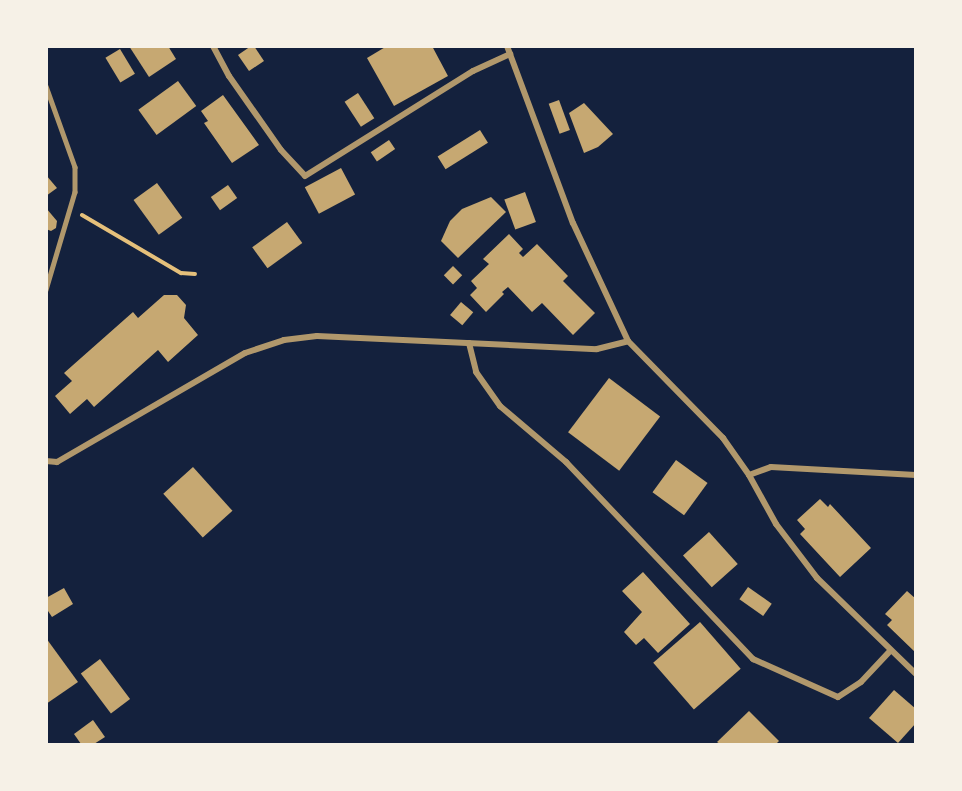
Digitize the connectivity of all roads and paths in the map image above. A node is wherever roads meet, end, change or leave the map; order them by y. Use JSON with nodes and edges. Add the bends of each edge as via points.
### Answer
{"nodes":[{"id":1,"x":213,"y":46,"type":"edge"},
{"id":2,"x":507,"y":46,"type":"edge"},
{"id":3,"x":510,"y":54,"type":"junction"},
{"id":4,"x":46,"y":86,"type":"edge"},
{"id":5,"x":70,"y":209,"type":"junction"},
{"id":6,"x":195,"y":274,"type":"dead end"},
{"id":7,"x":46,"y":290,"type":"edge"},
{"id":8,"x":628,"y":341,"type":"junction"},
{"id":9,"x":469,"y":343,"type":"junction"},
{"id":10,"x":46,"y":461,"type":"edge"},
{"id":11,"x":749,"y":475,"type":"junction"},
{"id":12,"x":915,"y":475,"type":"edge"},
{"id":13,"x":890,"y":651,"type":"junction"},
{"id":14,"x":915,"y":674,"type":"edge"}],
"edges":[{"from":1,"to":3,"type":"street","via":[[229,76],[281,150],[305,176],[473,71]]},
{"from":2,"to":3,"type":"street"},
{"from":3,"to":8,"type":"street","via":[[573,223]]},
{"from":4,"to":5,"type":"lane","via":[[75,166],[75,192]]},
{"from":5,"to":6,"type":"path","via":[[181,273]]},
{"from":5,"to":7,"type":"lane"},
{"from":8,"to":9,"type":"street","via":[[597,349]]},
{"from":8,"to":11,"type":"street","via":[[723,438]]},
{"from":9,"to":10,"type":"street","via":[[317,336],[262,346],[57,462]]},
{"from":9,"to":13,"type":"street","via":[[476,372],[500,406],[566,462],[753,659],[838,697],[861,682]]},
{"from":11,"to":12,"type":"street","via":[[771,467]]},
{"from":11,"to":13,"type":"street","via":[[776,524],[817,579]]},
{"from":13,"to":14,"type":"street"}]}
